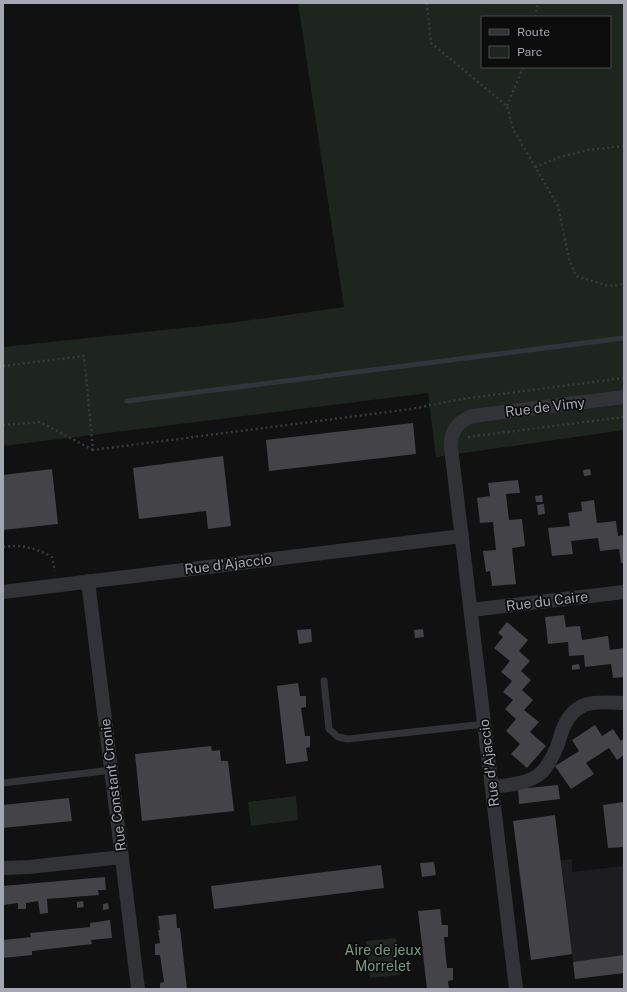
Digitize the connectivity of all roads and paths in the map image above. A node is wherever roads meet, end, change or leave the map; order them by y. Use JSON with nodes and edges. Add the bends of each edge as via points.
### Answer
{"nodes":[{"id":1,"x":427,"y":3,"type":"edge"},
{"id":2,"x":538,"y":3,"type":"edge"},
{"id":3,"x":535,"y":16,"type":"edge"},
{"id":4,"x":523,"y":68,"type":"edge"},
{"id":5,"x":507,"y":106,"type":"junction"},
{"id":6,"x":624,"y":146,"type":"edge"},
{"id":7,"x":535,"y":167,"type":"junction"},
{"id":8,"x":624,"y":284,"type":"edge"},
{"id":9,"x":3,"y":366,"type":"edge"},
{"id":10,"x":624,"y":378,"type":"edge"},
{"id":11,"x":624,"y":397,"type":"edge"},
{"id":12,"x":624,"y":417,"type":"edge"},
{"id":13,"x":3,"y":425,"type":"edge"},
{"id":14,"x":452,"y":436,"type":"junction"},
{"id":15,"x":93,"y":450,"type":"junction"},
{"id":16,"x":462,"y":536,"type":"junction"},
{"id":17,"x":3,"y":547,"type":"edge"},
{"id":18,"x":88,"y":581,"type":"junction"},
{"id":19,"x":58,"y":585,"type":"junction"},
{"id":20,"x":3,"y":592,"type":"edge"},
{"id":21,"x":624,"y":592,"type":"edge"},
{"id":22,"x":471,"y":610,"type":"junction"},
{"id":23,"x":324,"y":681,"type":"dead end"},
{"id":24,"x":624,"y":703,"type":"edge"},
{"id":25,"x":485,"y":724,"type":"junction"},
{"id":26,"x":112,"y":770,"type":"junction"},
{"id":27,"x":3,"y":783,"type":"edge"},
{"id":28,"x":492,"y":787,"type":"junction"},
{"id":29,"x":122,"y":857,"type":"junction"},
{"id":30,"x":3,"y":868,"type":"edge"},
{"id":31,"x":138,"y":989,"type":"edge"},
{"id":32,"x":516,"y":989,"type":"edge"}],
"edges":[{"from":1,"to":5,"type":"path","via":[[431,43]]},
{"from":2,"to":3,"type":"path"},
{"from":4,"to":5,"type":"path"},
{"from":5,"to":7,"type":"path","via":[[513,129]]},
{"from":6,"to":7,"type":"path","via":[[588,150]]},
{"from":7,"to":8,"type":"path","via":[[558,206],[569,259],[576,276],[609,286]]},
{"from":9,"to":15,"type":"path","via":[[84,356]]},
{"from":10,"to":15,"type":"path","via":[[462,399],[411,409]]},
{"from":11,"to":14,"type":"street","name":"Rue de Vimy","via":[[479,415],[467,418],[456,426]]},
{"from":12,"to":14,"type":"path","via":[[467,437]]},
{"from":13,"to":15,"type":"path","via":[[40,422]]},
{"from":14,"to":16,"type":"street","name":"Rue d'Ajaccio","via":[[451,448]]},
{"from":16,"to":18,"type":"street","name":"Rue d'Ajaccio"},
{"from":16,"to":22,"type":"street","name":"Rue d'Ajaccio"},
{"from":17,"to":19,"type":"path","via":[[28,547],[52,557]]},
{"from":18,"to":19,"type":"street","name":"Rue d'Ajaccio"},
{"from":18,"to":26,"type":"street","name":"Rue Constant Cronie"},
{"from":19,"to":20,"type":"street","name":"Rue d'Ajaccio"},
{"from":21,"to":22,"type":"street","name":"Rue du Caire"},
{"from":22,"to":25,"type":"street","name":"Rue d'Ajaccio"},
{"from":23,"to":25,"type":"lane","via":[[330,729],[338,737]]},
{"from":24,"to":28,"type":"street","via":[[594,702],[580,706],[566,721],[549,763],[541,773],[520,783]]},
{"from":25,"to":28,"type":"street","name":"Rue d'Ajaccio"},
{"from":26,"to":27,"type":"lane"},
{"from":26,"to":29,"type":"street","name":"Rue Constant Cronie"},
{"from":28,"to":32,"type":"street","name":"Rue d'Ajaccio"},
{"from":29,"to":30,"type":"street"},
{"from":29,"to":31,"type":"street","name":"Rue Constant Cronie"}]}
